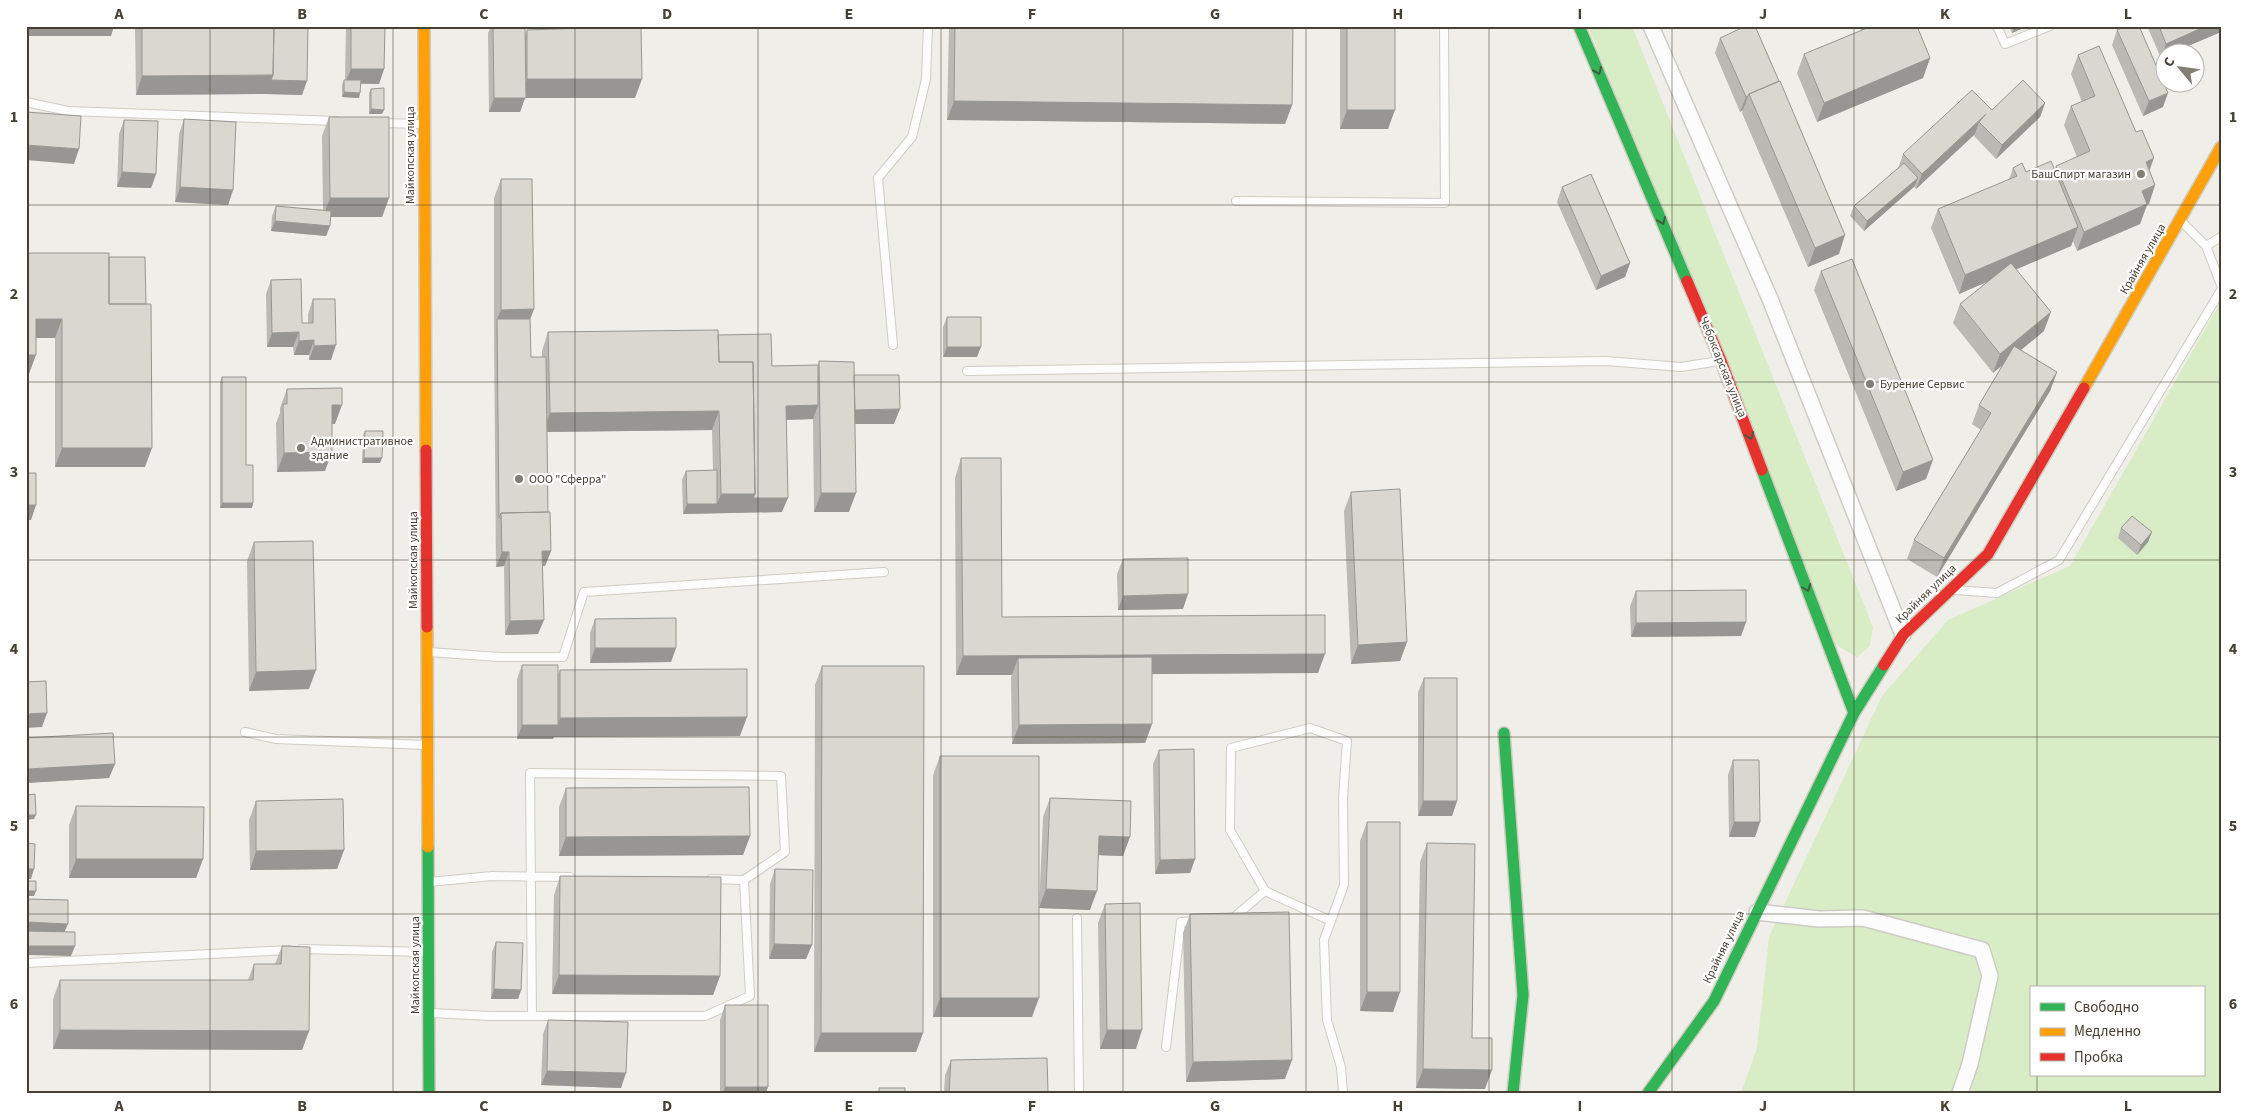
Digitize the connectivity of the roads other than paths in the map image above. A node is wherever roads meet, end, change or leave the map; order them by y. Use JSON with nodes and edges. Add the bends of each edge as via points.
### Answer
{"nodes":[{"id":1,"x":424,"y":26,"type":"edge"},
{"id":2,"x":928,"y":26,"type":"edge"},
{"id":3,"x":1444,"y":26,"type":"edge"},
{"id":4,"x":1580,"y":26,"type":"edge"},
{"id":5,"x":1651,"y":26,"type":"edge"},
{"id":6,"x":1997,"y":26,"type":"edge"},
{"id":7,"x":2050,"y":26,"type":"edge"},
{"id":8,"x":26,"y":102,"type":"edge"},
{"id":9,"x":344,"y":121,"type":"edge"},
{"id":10,"x":374,"y":122,"type":"edge"},
{"id":11,"x":424,"y":124,"type":"junction"},
{"id":12,"x":2221,"y":147,"type":"edge"},
{"id":13,"x":1236,"y":201,"type":"dead end"},
{"id":14,"x":2181,"y":221,"type":"junction"},
{"id":15,"x":2221,"y":237,"type":"edge"},
{"id":16,"x":2206,"y":246,"type":"junction"},
{"id":17,"x":2221,"y":285,"type":"edge"},
{"id":18,"x":2221,"y":290,"type":"edge"},
{"id":19,"x":893,"y":345,"type":"dead end"},
{"id":20,"x":1721,"y":361,"type":"junction"},
{"id":21,"x":967,"y":372,"type":"dead end"},
{"id":22,"x":884,"y":572,"type":"dead end"},
{"id":23,"x":1951,"y":589,"type":"junction"},
{"id":24,"x":1903,"y":635,"type":"junction"},
{"id":25,"x":427,"y":652,"type":"junction"},
{"id":26,"x":1854,"y":713,"type":"junction"},
{"id":27,"x":245,"y":732,"type":"dead end"},
{"id":28,"x":1504,"y":733,"type":"dead end"},
{"id":29,"x":428,"y":745,"type":"junction"},
{"id":30,"x":531,"y":877,"type":"junction"},
{"id":31,"x":579,"y":878,"type":"edge"},
{"id":32,"x":705,"y":879,"type":"edge"},
{"id":33,"x":744,"y":880,"type":"junction"},
{"id":34,"x":428,"y":882,"type":"junction"},
{"id":35,"x":1265,"y":891,"type":"junction"},
{"id":36,"x":1756,"y":912,"type":"junction"},
{"id":37,"x":1077,"y":918,"type":"dead end"},
{"id":38,"x":1224,"y":918,"type":"edge"},
{"id":39,"x":1207,"y":920,"type":"edge"},
{"id":40,"x":1331,"y":922,"type":"junction"},
{"id":41,"x":428,"y":952,"type":"junction"},
{"id":42,"x":26,"y":963,"type":"edge"},
{"id":43,"x":429,"y":1013,"type":"junction"},
{"id":44,"x":532,"y":1016,"type":"junction"},
{"id":45,"x":1166,"y":1047,"type":"dead end"},
{"id":46,"x":429,"y":1093,"type":"edge"},
{"id":47,"x":1079,"y":1093,"type":"edge"},
{"id":48,"x":1343,"y":1093,"type":"edge"},
{"id":49,"x":1513,"y":1093,"type":"edge"},
{"id":50,"x":1648,"y":1093,"type":"edge"},
{"id":51,"x":1960,"y":1093,"type":"edge"}],
"edges":[{"from":1,"to":11,"type":"street","name":"Майкопская улица"},
{"from":2,"to":19,"type":"lane","via":[[926,79],[912,137],[878,178]]},
{"from":3,"to":13,"type":"lane","via":[[1444,203]]},
{"from":4,"to":20,"type":"street","name":"Чебоксарская улица","one_way":true},
{"from":5,"to":24,"type":"street","via":[[1770,299]]},
{"from":6,"to":7,"type":"lane","via":[[2005,44]]},
{"from":8,"to":9,"type":"lane","via":[[68,111]]},
{"from":10,"to":11,"type":"lane"},
{"from":11,"to":25,"type":"street","name":"Майкопская улица"},
{"from":12,"to":14,"type":"street","name":"Крайняя улица"},
{"from":14,"to":16,"type":"lane"},
{"from":14,"to":23,"type":"street","name":"Крайняя улица","via":[[1988,554]]},
{"from":15,"to":16,"type":"lane"},
{"from":16,"to":17,"type":"lane"},
{"from":18,"to":23,"type":"lane","via":[[2059,560],[1997,593]]},
{"from":20,"to":21,"type":"lane","via":[[1681,367],[1606,361]]},
{"from":20,"to":26,"type":"street","name":"Чебоксарская улица","one_way":true},
{"from":22,"to":25,"type":"lane","via":[[584,592],[563,657]]},
{"from":23,"to":24,"type":"street","name":"Крайняя улица"},
{"from":24,"to":26,"type":"street","name":"Крайняя улица"},
{"from":25,"to":29,"type":"street","name":"Майкопская улица"},
{"from":26,"to":36,"type":"street","name":"Крайняя улица"},
{"from":27,"to":29,"type":"lane","via":[[276,739]]},
{"from":28,"to":49,"type":"street","via":[[1523,995]]},
{"from":29,"to":34,"type":"street","name":"Майкопская улица"},
{"from":30,"to":31,"type":"lane"},
{"from":30,"to":33,"type":"lane","via":[[530,773],[781,776],[785,852]]},
{"from":30,"to":34,"type":"lane","via":[[492,876]]},
{"from":30,"to":44,"type":"lane"},
{"from":32,"to":33,"type":"lane"},
{"from":33,"to":44,"type":"lane","via":[[750,996],[705,1016]]},
{"from":34,"to":41,"type":"street","name":"Майкопская улица"},
{"from":35,"to":38,"type":"lane","via":[[1233,918]]},
{"from":35,"to":40,"type":"lane"},
{"from":35,"to":40,"type":"lane","via":[[1230,830],[1231,748],[1310,728],[1347,741],[1343,798],[1344,885]]},
{"from":36,"to":50,"type":"street","name":"Крайняя улица","via":[[1714,1001]]},
{"from":36,"to":51,"type":"street","via":[[1820,919],[1863,918],[1982,950],[1990,976]]},
{"from":37,"to":47,"type":"lane"},
{"from":39,"to":45,"type":"lane","via":[[1181,922]]},
{"from":40,"to":48,"type":"lane","via":[[1324,940],[1327,1020],[1341,1067]]},
{"from":41,"to":42,"type":"lane","via":[[302,949]]},
{"from":41,"to":43,"type":"street","name":"Майкопская улица"},
{"from":43,"to":44,"type":"lane"},
{"from":43,"to":46,"type":"street","name":"Майкопская улица"}]}
